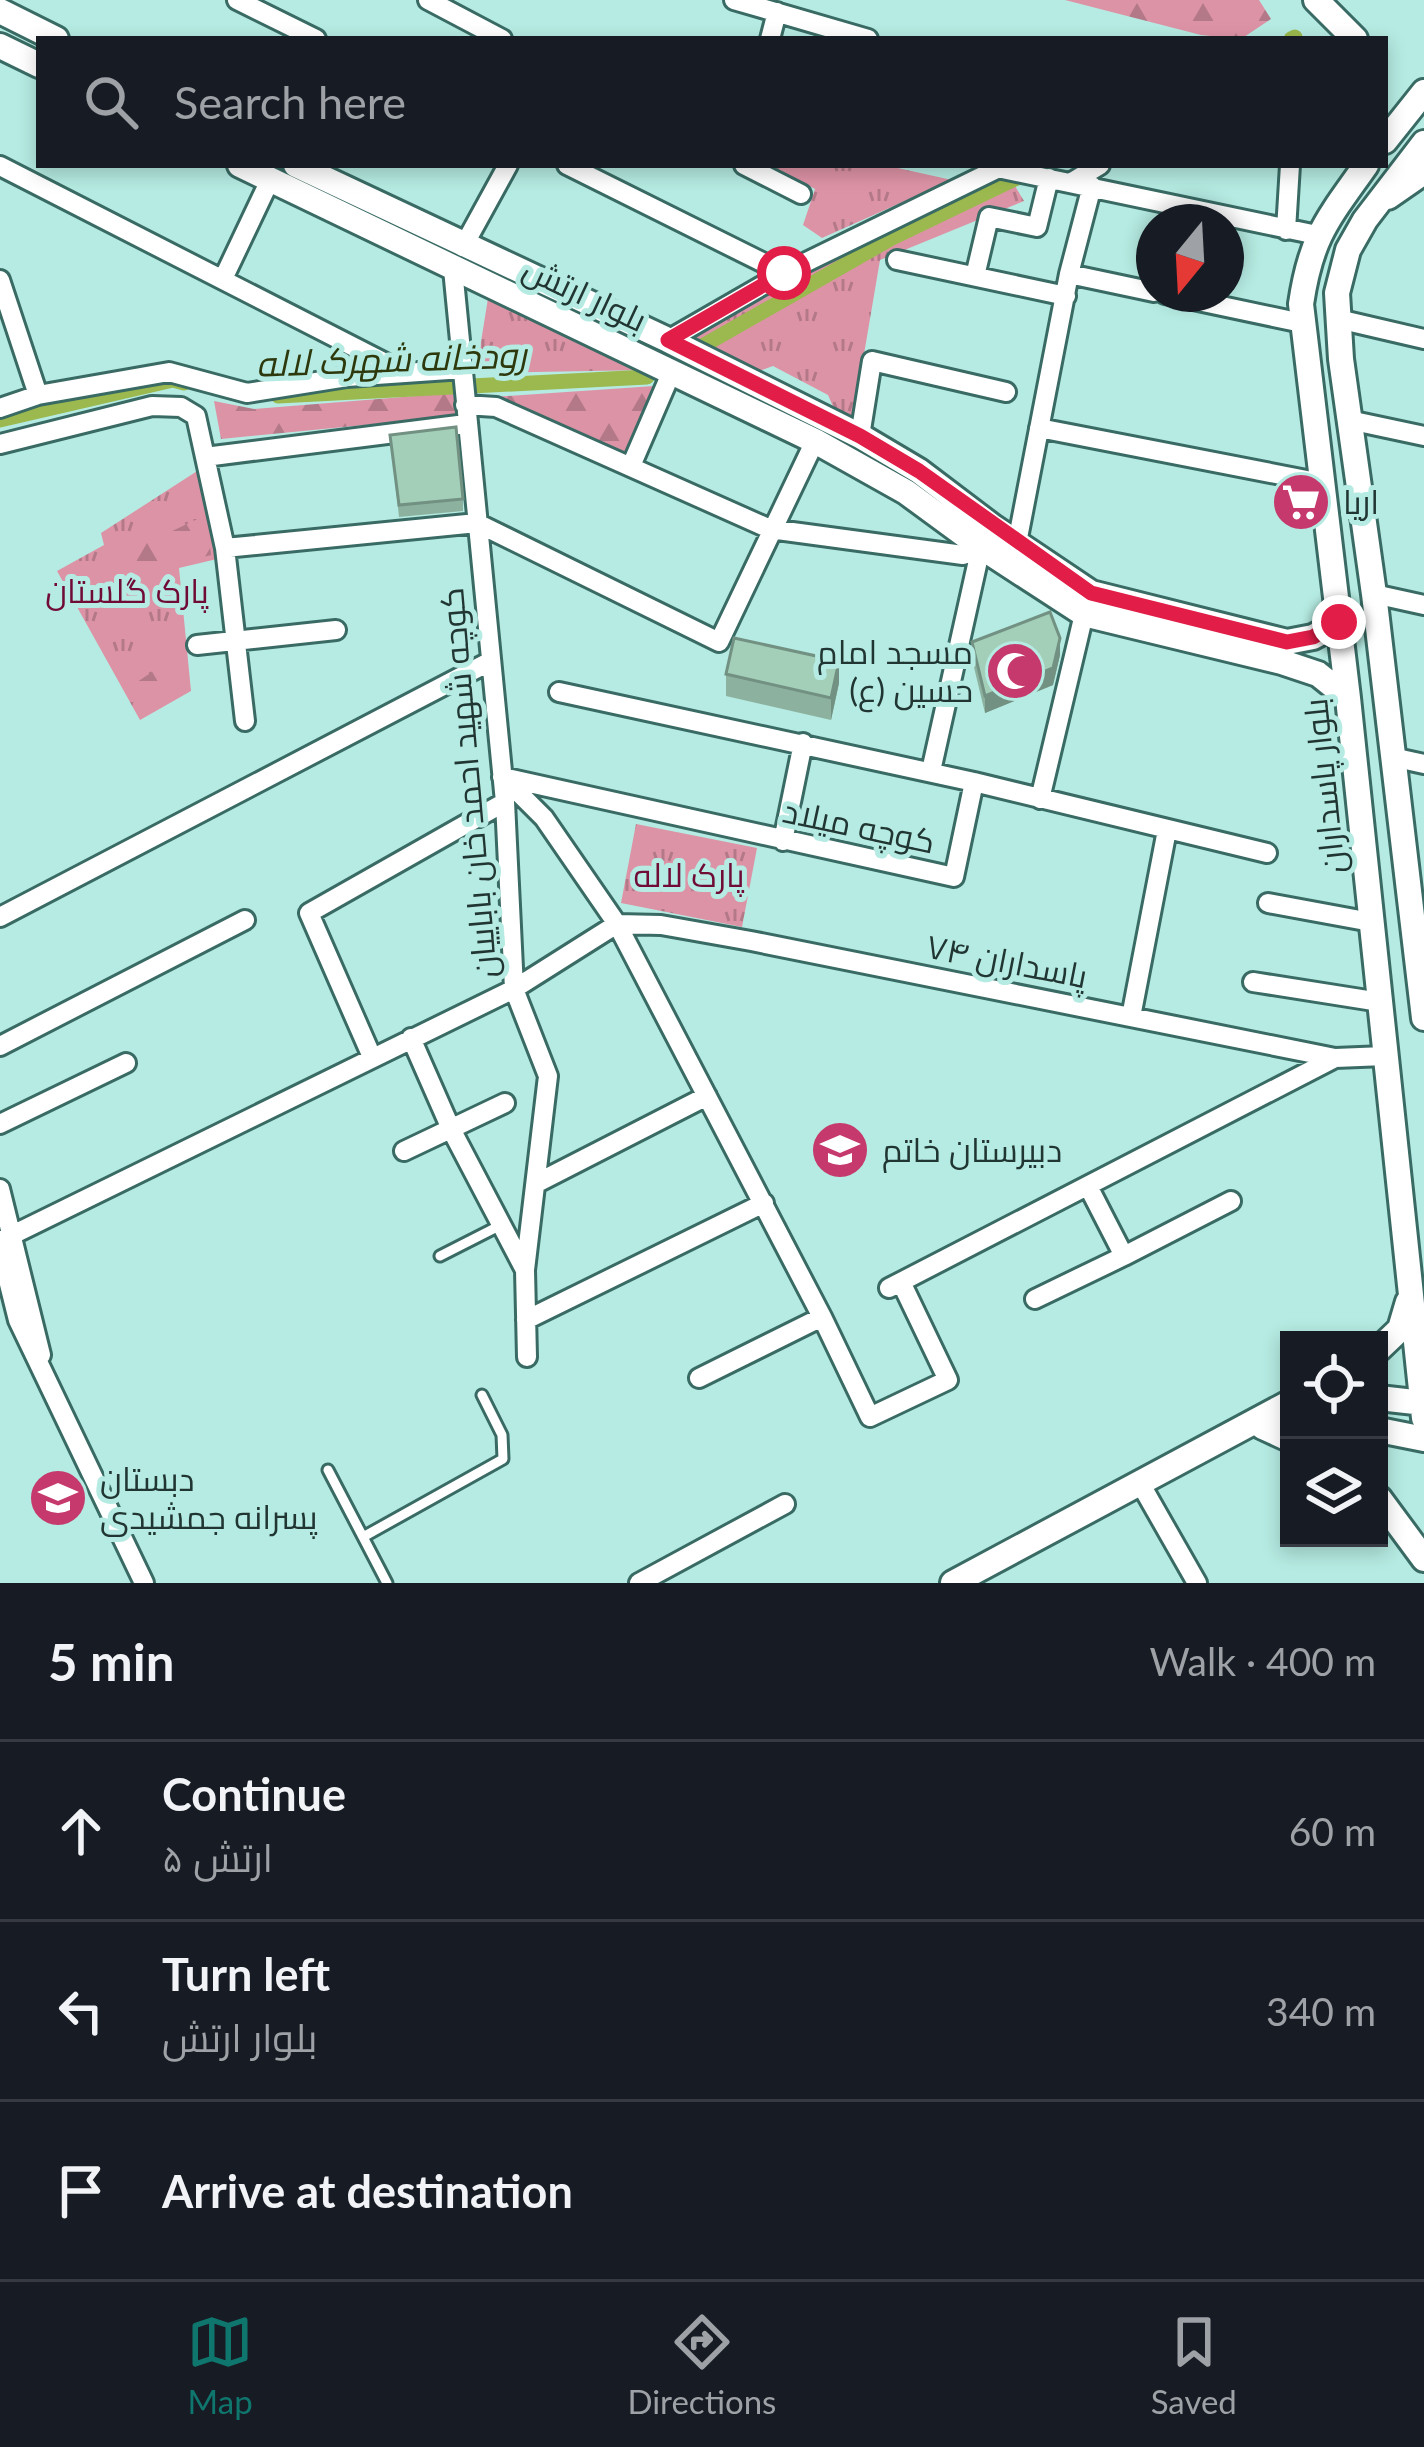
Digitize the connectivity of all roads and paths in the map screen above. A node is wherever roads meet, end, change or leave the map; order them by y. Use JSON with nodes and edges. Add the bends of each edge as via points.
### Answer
{"nodes":[{"id":1,"x":237,"y":0,"type":"edge"},
{"id":2,"x":734,"y":0,"type":"edge"},
{"id":3,"x":1316,"y":0,"type":"edge"},
{"id":4,"x":437,"y":2,"type":"edge"},
{"id":5,"x":0,"y":11,"type":"edge"},
{"id":6,"x":776,"y":12,"type":"junction"},
{"id":7,"x":50,"y":36,"type":"edge"},
{"id":8,"x":310,"y":36,"type":"edge"},
{"id":9,"x":497,"y":36,"type":"edge"},
{"id":10,"x":771,"y":36,"type":"edge"},
{"id":11,"x":858,"y":36,"type":"edge"},
{"id":12,"x":1352,"y":36,"type":"edge"},
{"id":13,"x":0,"y":46,"type":"edge"},
{"id":14,"x":36,"y":64,"type":"edge"},
{"id":15,"x":1424,"y":92,"type":"edge"},
{"id":16,"x":1388,"y":136,"type":"edge"},
{"id":17,"x":1424,"y":143,"type":"edge"},
{"id":18,"x":0,"y":166,"type":"edge"},
{"id":19,"x":246,"y":168,"type":"edge"},
{"id":20,"x":301,"y":168,"type":"edge"},
{"id":21,"x":506,"y":168,"type":"edge"},
{"id":22,"x":574,"y":168,"type":"edge"},
{"id":23,"x":750,"y":168,"type":"edge"},
{"id":24,"x":998,"y":168,"type":"edge"},
{"id":25,"x":1004,"y":168,"type":"edge"},
{"id":26,"x":1097,"y":168,"type":"edge"},
{"id":27,"x":1290,"y":168,"type":"edge"},
{"id":28,"x":1364,"y":168,"type":"edge"},
{"id":29,"x":1424,"y":172,"type":"edge"},
{"id":30,"x":1042,"y":177,"type":"junction"},
{"id":31,"x":270,"y":180,"type":"junction"},
{"id":32,"x":1082,"y":184,"type":"junction"},
{"id":33,"x":801,"y":194,"type":"dead end"},
{"id":34,"x":1376,"y":205,"type":"junction"},
{"id":35,"x":1286,"y":230,"type":"junction"},
{"id":36,"x":1317,"y":235,"type":"junction"},
{"id":37,"x":458,"y":258,"type":"junction"},
{"id":38,"x":897,"y":260,"type":"dead end"},
{"id":39,"x":784,"y":273,"type":"junction"},
{"id":40,"x":1070,"y":274,"type":"junction"},
{"id":41,"x":975,"y":276,"type":"junction"},
{"id":42,"x":223,"y":279,"type":"junction"},
{"id":43,"x":0,"y":280,"type":"edge"},
{"id":44,"x":1136,"y":288,"type":"edge"},
{"id":45,"x":1066,"y":296,"type":"junction"},
{"id":46,"x":1219,"y":312,"type":"edge"},
{"id":47,"x":1340,"y":337,"type":"junction"},
{"id":48,"x":668,"y":340,"type":"junction"},
{"id":49,"x":1424,"y":340,"type":"edge"},
{"id":50,"x":1305,"y":341,"type":"junction"},
{"id":51,"x":672,"y":371,"type":"junction"},
{"id":52,"x":403,"y":372,"type":"junction"},
{"id":53,"x":464,"y":373,"type":"junction"},
{"id":54,"x":1006,"y":392,"type":"dead end"},
{"id":55,"x":38,"y":395,"type":"junction"},
{"id":56,"x":0,"y":408,"type":"edge"},
{"id":57,"x":465,"y":409,"type":"junction"},
{"id":58,"x":1349,"y":419,"type":"junction"},
{"id":59,"x":1039,"y":428,"type":"junction"},
{"id":60,"x":860,"y":436,"type":"junction"},
{"id":61,"x":1424,"y":436,"type":"edge"},
{"id":62,"x":814,"y":441,"type":"junction"},
{"id":63,"x":0,"y":444,"type":"edge"},
{"id":64,"x":205,"y":457,"type":"junction"},
{"id":65,"x":631,"y":466,"type":"junction"},
{"id":66,"x":1322,"y":483,"type":"junction"},
{"id":67,"x":477,"y":523,"type":"junction"},
{"id":68,"x":770,"y":529,"type":"junction"},
{"id":69,"x":987,"y":537,"type":"junction"},
{"id":70,"x":1017,"y":543,"type":"junction"},
{"id":71,"x":225,"y":548,"type":"junction"},
{"id":72,"x":1374,"y":594,"type":"junction"},
{"id":73,"x":1424,"y":605,"type":"edge"},
{"id":74,"x":1084,"y":614,"type":"junction"},
{"id":75,"x":1339,"y":622,"type":"junction"},
{"id":76,"x":336,"y":630,"type":"dead end"},
{"id":77,"x":235,"y":640,"type":"junction"},
{"id":78,"x":197,"y":645,"type":"dead end"},
{"id":79,"x":489,"y":662,"type":"junction"},
{"id":80,"x":560,"y":692,"type":"dead end"},
{"id":81,"x":1348,"y":698,"type":"junction"},
{"id":82,"x":244,"y":721,"type":"dead end"},
{"id":83,"x":802,"y":743,"type":"junction"},
{"id":84,"x":1392,"y":757,"type":"junction"},
{"id":85,"x":1424,"y":764,"type":"edge"},
{"id":86,"x":931,"y":771,"type":"junction"},
{"id":87,"x":502,"y":777,"type":"junction"},
{"id":88,"x":974,"y":782,"type":"junction"},
{"id":89,"x":1040,"y":799,"type":"junction"},
{"id":90,"x":505,"y":802,"type":"junction"},
{"id":91,"x":1167,"y":830,"type":"junction"},
{"id":92,"x":783,"y":841,"type":"junction"},
{"id":93,"x":1268,"y":853,"type":"dead end"},
{"id":94,"x":1268,"y":903,"type":"dead end"},
{"id":95,"x":0,"y":917,"type":"edge"},
{"id":96,"x":245,"y":920,"type":"dead end"},
{"id":97,"x":1371,"y":922,"type":"junction"},
{"id":98,"x":617,"y":924,"type":"junction"},
{"id":99,"x":1418,"y":932,"type":"edge"},
{"id":100,"x":1253,"y":982,"type":"dead end"},
{"id":101,"x":514,"y":988,"type":"junction"},
{"id":102,"x":1379,"y":1002,"type":"junction"},
{"id":103,"x":1130,"y":1017,"type":"junction"},
{"id":104,"x":1424,"y":1018,"type":"edge"},
{"id":105,"x":411,"y":1039,"type":"junction"},
{"id":106,"x":0,"y":1046,"type":"edge"},
{"id":107,"x":1385,"y":1056,"type":"junction"},
{"id":108,"x":372,"y":1057,"type":"junction"},
{"id":109,"x":1335,"y":1058,"type":"junction"},
{"id":110,"x":126,"y":1064,"type":"dead end"},
{"id":111,"x":707,"y":1096,"type":"junction"},
{"id":112,"x":505,"y":1103,"type":"dead end"},
{"id":113,"x":0,"y":1124,"type":"edge"},
{"id":114,"x":451,"y":1130,"type":"junction"},
{"id":115,"x":404,"y":1151,"type":"dead end"},
{"id":116,"x":537,"y":1183,"type":"junction"},
{"id":117,"x":1089,"y":1188,"type":"junction"},
{"id":118,"x":0,"y":1189,"type":"edge"},
{"id":119,"x":1231,"y":1201,"type":"dead end"},
{"id":120,"x":764,"y":1203,"type":"junction"},
{"id":121,"x":501,"y":1225,"type":"junction"},
{"id":122,"x":4,"y":1241,"type":"edge"},
{"id":123,"x":440,"y":1256,"type":"dead end"},
{"id":124,"x":1124,"y":1256,"type":"junction"},
{"id":125,"x":525,"y":1270,"type":"junction"},
{"id":126,"x":1411,"y":1294,"type":"junction"},
{"id":127,"x":1035,"y":1299,"type":"dead end"},
{"id":128,"x":821,"y":1317,"type":"junction"},
{"id":129,"x":526,"y":1320,"type":"junction"},
{"id":130,"x":1388,"y":1340,"type":"edge"},
{"id":131,"x":527,"y":1358,"type":"dead end"},
{"id":132,"x":699,"y":1378,"type":"dead end"},
{"id":133,"x":482,"y":1395,"type":"dead end"},
{"id":134,"x":1388,"y":1400,"type":"edge"},
{"id":135,"x":1423,"y":1408,"type":"edge"},
{"id":136,"x":1280,"y":1409,"type":"edge"},
{"id":137,"x":1280,"y":1423,"type":"edge"},
{"id":138,"x":1252,"y":1427,"type":"junction"},
{"id":139,"x":1388,"y":1432,"type":"edge"},
{"id":140,"x":1280,"y":1435,"type":"edge"},
{"id":141,"x":1424,"y":1439,"type":"edge"},
{"id":142,"x":328,"y":1470,"type":"dead end"},
{"id":143,"x":1139,"y":1483,"type":"junction"},
{"id":144,"x":784,"y":1504,"type":"dead end"},
{"id":145,"x":1388,"y":1510,"type":"edge"},
{"id":146,"x":363,"y":1537,"type":"junction"},
{"id":147,"x":1424,"y":1558,"type":"edge"},
{"id":148,"x":144,"y":1583,"type":"edge"},
{"id":149,"x":387,"y":1583,"type":"edge"},
{"id":150,"x":639,"y":1583,"type":"edge"},
{"id":151,"x":953,"y":1583,"type":"edge"},
{"id":152,"x":1197,"y":1583,"type":"edge"}],
"edges":[{"from":1,"to":8,"type":"street"},
{"from":2,"to":6,"type":"street"},
{"from":3,"to":12,"type":"street"},
{"from":4,"to":9,"type":"street"},
{"from":5,"to":7,"type":"street"},
{"from":6,"to":10,"type":"street"},
{"from":6,"to":11,"type":"street"},
{"from":13,"to":14,"type":"street"},
{"from":15,"to":16,"type":"street"},
{"from":17,"to":34,"type":"street"},
{"from":18,"to":42,"type":"street"},
{"from":19,"to":31,"type":"street","name":"بلوار ارتش"},
{"from":20,"to":37,"type":"street","name":"بلوار ارتش"},
{"from":21,"to":37,"type":"street"},
{"from":22,"to":39,"type":"street"},
{"from":23,"to":33,"type":"street"},
{"from":24,"to":39,"type":"street"},
{"from":25,"to":30,"type":"street"},
{"from":26,"to":32,"type":"street"},
{"from":27,"to":35,"type":"street"},
{"from":28,"to":36,"type":"street","name":"بلوار پاسداران"},
{"from":29,"to":34,"type":"street"},
{"from":30,"to":32,"type":"street"},
{"from":30,"to":41,"type":"street","via":[[1037,226],[988,218]]},
{"from":31,"to":37,"type":"street","name":"بلوار ارتش"},
{"from":31,"to":42,"type":"street"},
{"from":32,"to":35,"type":"street"},
{"from":32,"to":40,"type":"street"},
{"from":34,"to":47,"type":"street","via":[[1348,250],[1336,293]]},
{"from":35,"to":36,"type":"street"},
{"from":36,"to":50,"type":"street","name":"بلوار پاسداران","via":[[1307,262]]},
{"from":37,"to":48,"type":"street","name":"بلوار ارتش"},
{"from":37,"to":51,"type":"street","name":"بلوار ارتش"},
{"from":37,"to":53,"type":"street","name":"کوچه شهید احمد خان باباییان"},
{"from":38,"to":41,"type":"street"},
{"from":39,"to":48,"type":"street"},
{"from":40,"to":44,"type":"street"},
{"from":40,"to":45,"type":"street"},
{"from":41,"to":45,"type":"street"},
{"from":42,"to":52,"type":"street"},
{"from":43,"to":55,"type":"street"},
{"from":45,"to":59,"type":"street"},
{"from":46,"to":50,"type":"street"},
{"from":47,"to":49,"type":"street"},
{"from":47,"to":50,"type":"street","via":[[1323,346]]},
{"from":47,"to":58,"type":"street"},
{"from":48,"to":60,"type":"street","name":"بلوار ارتش"},
{"from":50,"to":66,"type":"street","name":"بلوار پاسداران"},
{"from":51,"to":62,"type":"street","name":"بلوار ارتش"},
{"from":51,"to":65,"type":"street"},
{"from":52,"to":53,"type":"street"},
{"from":52,"to":55,"type":"street","via":[[247,393],[169,372]]},
{"from":53,"to":57,"type":"street","name":"کوچه شهید احمد خان باباییان"},
{"from":54,"to":60,"type":"street","via":[[872,361]]},
{"from":55,"to":56,"type":"street"},
{"from":57,"to":64,"type":"street"},
{"from":57,"to":65,"type":"street","via":[[496,406]]},
{"from":57,"to":67,"type":"street","name":"کوچه شهید احمد خان باباییان"},
{"from":58,"to":61,"type":"street"},
{"from":58,"to":72,"type":"street"},
{"from":59,"to":66,"type":"street"},
{"from":59,"to":70,"type":"street"},
{"from":60,"to":69,"type":"street","name":"بلوار ارتش","via":[[919,471]]},
{"from":62,"to":68,"type":"street"},
{"from":62,"to":69,"type":"street","name":"بلوار ارتش"},
{"from":63,"to":64,"type":"street","via":[[170,405],[196,416]]},
{"from":64,"to":71,"type":"street"},
{"from":65,"to":68,"type":"street"},
{"from":66,"to":75,"type":"street","name":"بلوار پاسداران"},
{"from":67,"to":68,"type":"street","via":[[718,642]]},
{"from":67,"to":71,"type":"street"},
{"from":67,"to":79,"type":"street","name":"کوچه شهید احمد خان باباییان"},
{"from":68,"to":69,"type":"street","via":[[963,555]]},
{"from":69,"to":70,"type":"street","name":"بلوار ارتش"},
{"from":69,"to":74,"type":"street","name":"بلوار ارتش"},
{"from":69,"to":86,"type":"street"},
{"from":70,"to":75,"type":"street","name":"بلوار ارتش","via":[[1091,593],[1287,642]]},
{"from":71,"to":77,"type":"street"},
{"from":72,"to":73,"type":"street"},
{"from":72,"to":84,"type":"street"},
{"from":74,"to":81,"type":"street","name":"بلوار ارتش","via":[[1282,662],[1318,674]]},
{"from":74,"to":89,"type":"street"},
{"from":75,"to":81,"type":"street","name":"بلوار پاسداران"},
{"from":76,"to":77,"type":"street"},
{"from":77,"to":78,"type":"street"},
{"from":77,"to":82,"type":"street"},
{"from":79,"to":87,"type":"street","name":"کوچه شهید احمد خان باباییان"},
{"from":79,"to":95,"type":"street"},
{"from":80,"to":83,"type":"street"},
{"from":81,"to":97,"type":"street","name":"بلوار پاسداران"},
{"from":83,"to":86,"type":"street"},
{"from":83,"to":92,"type":"street"},
{"from":84,"to":85,"type":"street"},
{"from":84,"to":99,"type":"street"},
{"from":86,"to":88,"type":"street"},
{"from":87,"to":90,"type":"street","name":"کوچه شهید احمد خان باباییان"},
{"from":87,"to":92,"type":"street","name":"کوچه میلاد"},
{"from":87,"to":98,"type":"street","via":[[544,818]]},
{"from":88,"to":89,"type":"street"},
{"from":88,"to":92,"type":"street","name":"کوچه میلاد","via":[[954,877]]},
{"from":89,"to":91,"type":"street"},
{"from":90,"to":101,"type":"street","name":"کوچه شهید احمد خان باباییان"},
{"from":90,"to":108,"type":"street","via":[[309,913]]},
{"from":91,"to":93,"type":"street"},
{"from":91,"to":103,"type":"street"},
{"from":94,"to":97,"type":"street"},
{"from":96,"to":106,"type":"street"},
{"from":97,"to":102,"type":"street","name":"بلوار پاسداران"},
{"from":98,"to":101,"type":"street"},
{"from":98,"to":103,"type":"street","name":"پاسداران ۷۴","via":[[751,941]]},
{"from":98,"to":111,"type":"street"},
{"from":99,"to":104,"type":"street"},
{"from":100,"to":102,"type":"street"},
{"from":101,"to":105,"type":"street"},
{"from":101,"to":116,"type":"street","name":"کوچه شهید احمد خان باباییان","via":[[548,1076]]},
{"from":102,"to":107,"type":"street","name":"بلوار پاسداران"},
{"from":103,"to":109,"type":"street","name":"پاسداران ۷۴"},
{"from":105,"to":108,"type":"street"},
{"from":105,"to":114,"type":"street"},
{"from":107,"to":109,"type":"street","name":"پاسداران ۷۴"},
{"from":107,"to":126,"type":"street","name":"بلوار پاسداران"},
{"from":108,"to":122,"type":"street"},
{"from":109,"to":117,"type":"street"},
{"from":110,"to":113,"type":"street"},
{"from":111,"to":116,"type":"street"},
{"from":111,"to":120,"type":"street"},
{"from":112,"to":114,"type":"street"},
{"from":114,"to":115,"type":"street"},
{"from":114,"to":121,"type":"street"},
{"from":116,"to":125,"type":"street","name":"کوچه شهید احمد خان باباییان"},
{"from":117,"to":124,"type":"street"},
{"from":117,"to":128,"type":"street","via":[[895,1285],[948,1380],[871,1417]]},
{"from":118,"to":122,"type":"street"},
{"from":119,"to":124,"type":"street"},
{"from":120,"to":128,"type":"street"},
{"from":120,"to":129,"type":"street"},
{"from":121,"to":123,"type":"lane"},
{"from":121,"to":125,"type":"street"},
{"from":122,"to":148,"type":"street","via":[[46,1377]]},
{"from":124,"to":127,"type":"street"},
{"from":125,"to":129,"type":"street","name":"کوچه شهید احمد خان باباییان"},
{"from":126,"to":130,"type":"street"},
{"from":126,"to":135,"type":"street","name":"بلوار پاسداران"},
{"from":128,"to":132,"type":"street"},
{"from":129,"to":131,"type":"street","name":"کوچه شهید احمد خان باباییان"},
{"from":133,"to":146,"type":"lane","via":[[502,1435],[503,1460]]},
{"from":134,"to":135,"type":"street"},
{"from":136,"to":138,"type":"street"},
{"from":137,"to":138,"type":"street"},
{"from":138,"to":140,"type":"street"},
{"from":138,"to":143,"type":"street"},
{"from":139,"to":141,"type":"street"},
{"from":142,"to":146,"type":"lane"},
{"from":143,"to":151,"type":"street"},
{"from":143,"to":152,"type":"street"},
{"from":144,"to":150,"type":"street"},
{"from":145,"to":147,"type":"street"},
{"from":146,"to":149,"type":"lane"}]}
